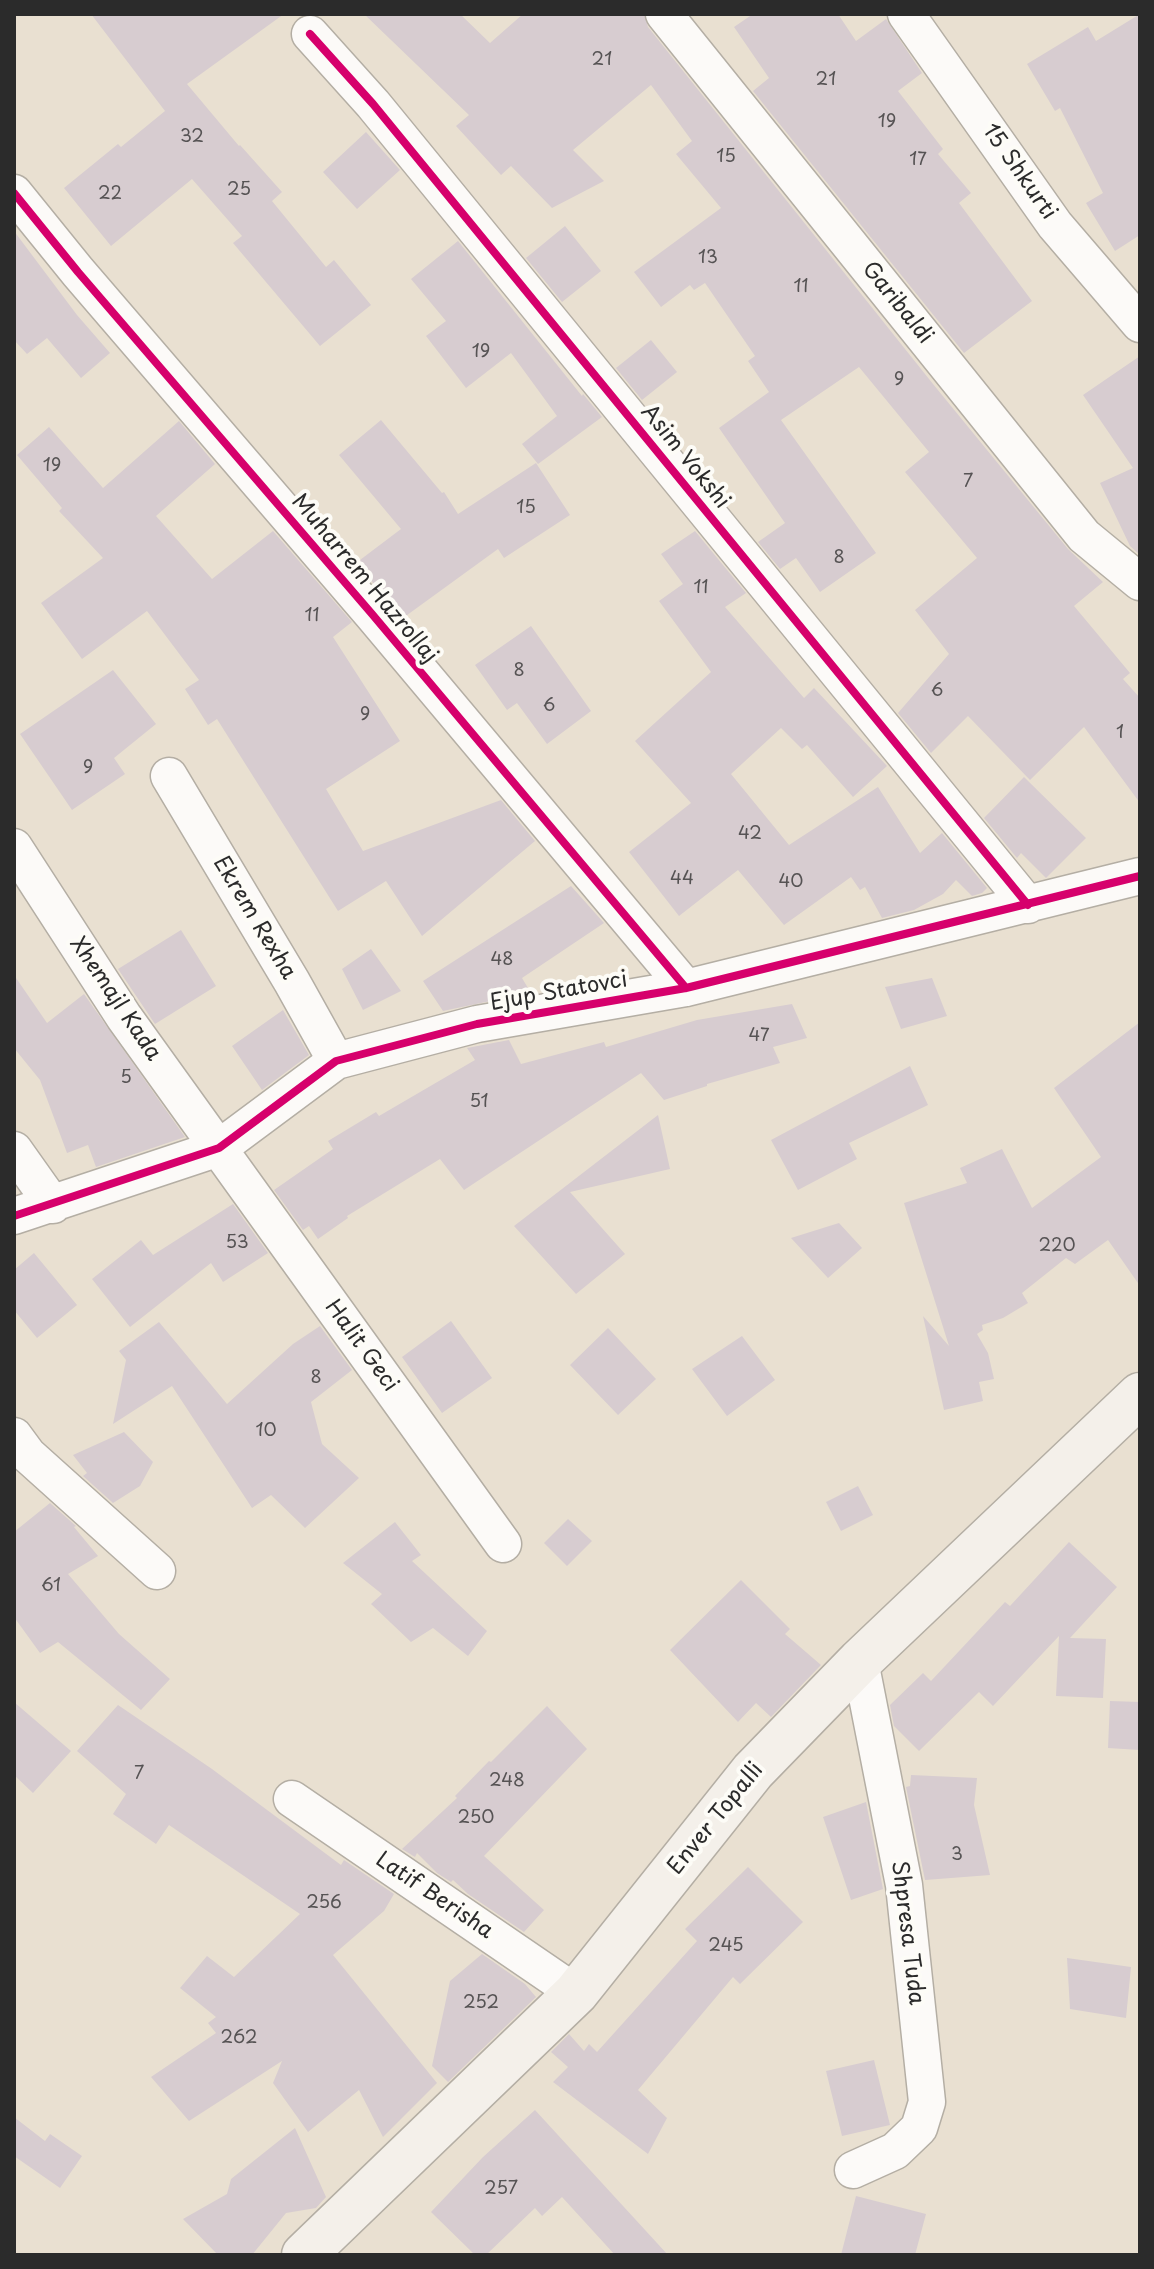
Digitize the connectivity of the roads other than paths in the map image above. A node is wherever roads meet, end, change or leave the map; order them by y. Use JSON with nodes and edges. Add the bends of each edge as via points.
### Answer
{"nodes":[{"id":1,"x":664,"y":14,"type":"edge"},
{"id":2,"x":906,"y":14,"type":"edge"},
{"id":3,"x":310,"y":34,"type":"dead end"},
{"id":4,"x":14,"y":193,"type":"edge"},
{"id":5,"x":1140,"y":324,"type":"edge"},
{"id":6,"x":1140,"y":582,"type":"edge"},
{"id":7,"x":169,"y":776,"type":"dead end"},
{"id":8,"x":14,"y":847,"type":"edge"},
{"id":9,"x":1140,"y":876,"type":"edge"},
{"id":10,"x":1028,"y":905,"type":"junction"},
{"id":11,"x":686,"y":988,"type":"junction"},
{"id":12,"x":336,"y":1061,"type":"junction"},
{"id":13,"x":219,"y":1148,"type":"junction"},
{"id":14,"x":14,"y":1150,"type":"edge"},
{"id":15,"x":53,"y":1205,"type":"junction"},
{"id":16,"x":14,"y":1216,"type":"edge"},
{"id":17,"x":1140,"y":1395,"type":"edge"},
{"id":18,"x":14,"y":1436,"type":"edge"},
{"id":19,"x":503,"y":1544,"type":"dead end"},
{"id":20,"x":157,"y":1571,"type":"dead end"},
{"id":21,"x":860,"y":1661,"type":"junction"},
{"id":22,"x":292,"y":1799,"type":"dead end"},
{"id":23,"x":576,"y":1993,"type":"junction"},
{"id":24,"x":853,"y":2170,"type":"dead end"},
{"id":25,"x":304,"y":2255,"type":"edge"}],
"edges":[{"from":1,"to":6,"type":"street","name":"Garibaldi","via":[[1084,536]]},
{"from":2,"to":5,"type":"street","name":"15 Shkurti","via":[[1055,225]]},
{"from":3,"to":10,"type":"street","name":"Asim Vokshi","via":[[373,104]]},
{"from":4,"to":11,"type":"street","name":"Muharrem Hazrollaj"},
{"from":7,"to":12,"type":"street","name":"Ekrem Rexha"},
{"from":8,"to":13,"type":"street","name":"Xhemajl Kada","via":[[124,1017]]},
{"from":9,"to":10,"type":"street","name":"Ejup Statovci"},
{"from":10,"to":11,"type":"street","name":"Ejup Statovci"},
{"from":11,"to":12,"type":"street","name":"Ejup Statovci","via":[[477,1024]]},
{"from":12,"to":13,"type":"street","name":"Ejup Statovci"},
{"from":13,"to":15,"type":"street","name":"Ejup Statovci"},
{"from":13,"to":19,"type":"street","name":"Halit Geci"},
{"from":14,"to":15,"type":"street"},
{"from":15,"to":16,"type":"street","name":"Ejup Statovci"},
{"from":17,"to":21,"type":"main road","name":"Enver Topalli"},
{"from":18,"to":20,"type":"street","via":[[28,1455]]},
{"from":21,"to":23,"type":"main road","name":"Enver Topalli","via":[[753,1771]]},
{"from":21,"to":24,"type":"street","name":"Shpresa Tuda","via":[[904,1885],[927,2102],[919,2128],[895,2151]]},
{"from":22,"to":23,"type":"street","name":"Latif Berisha"},
{"from":23,"to":25,"type":"main road","name":"Enver Topalli"}]}
